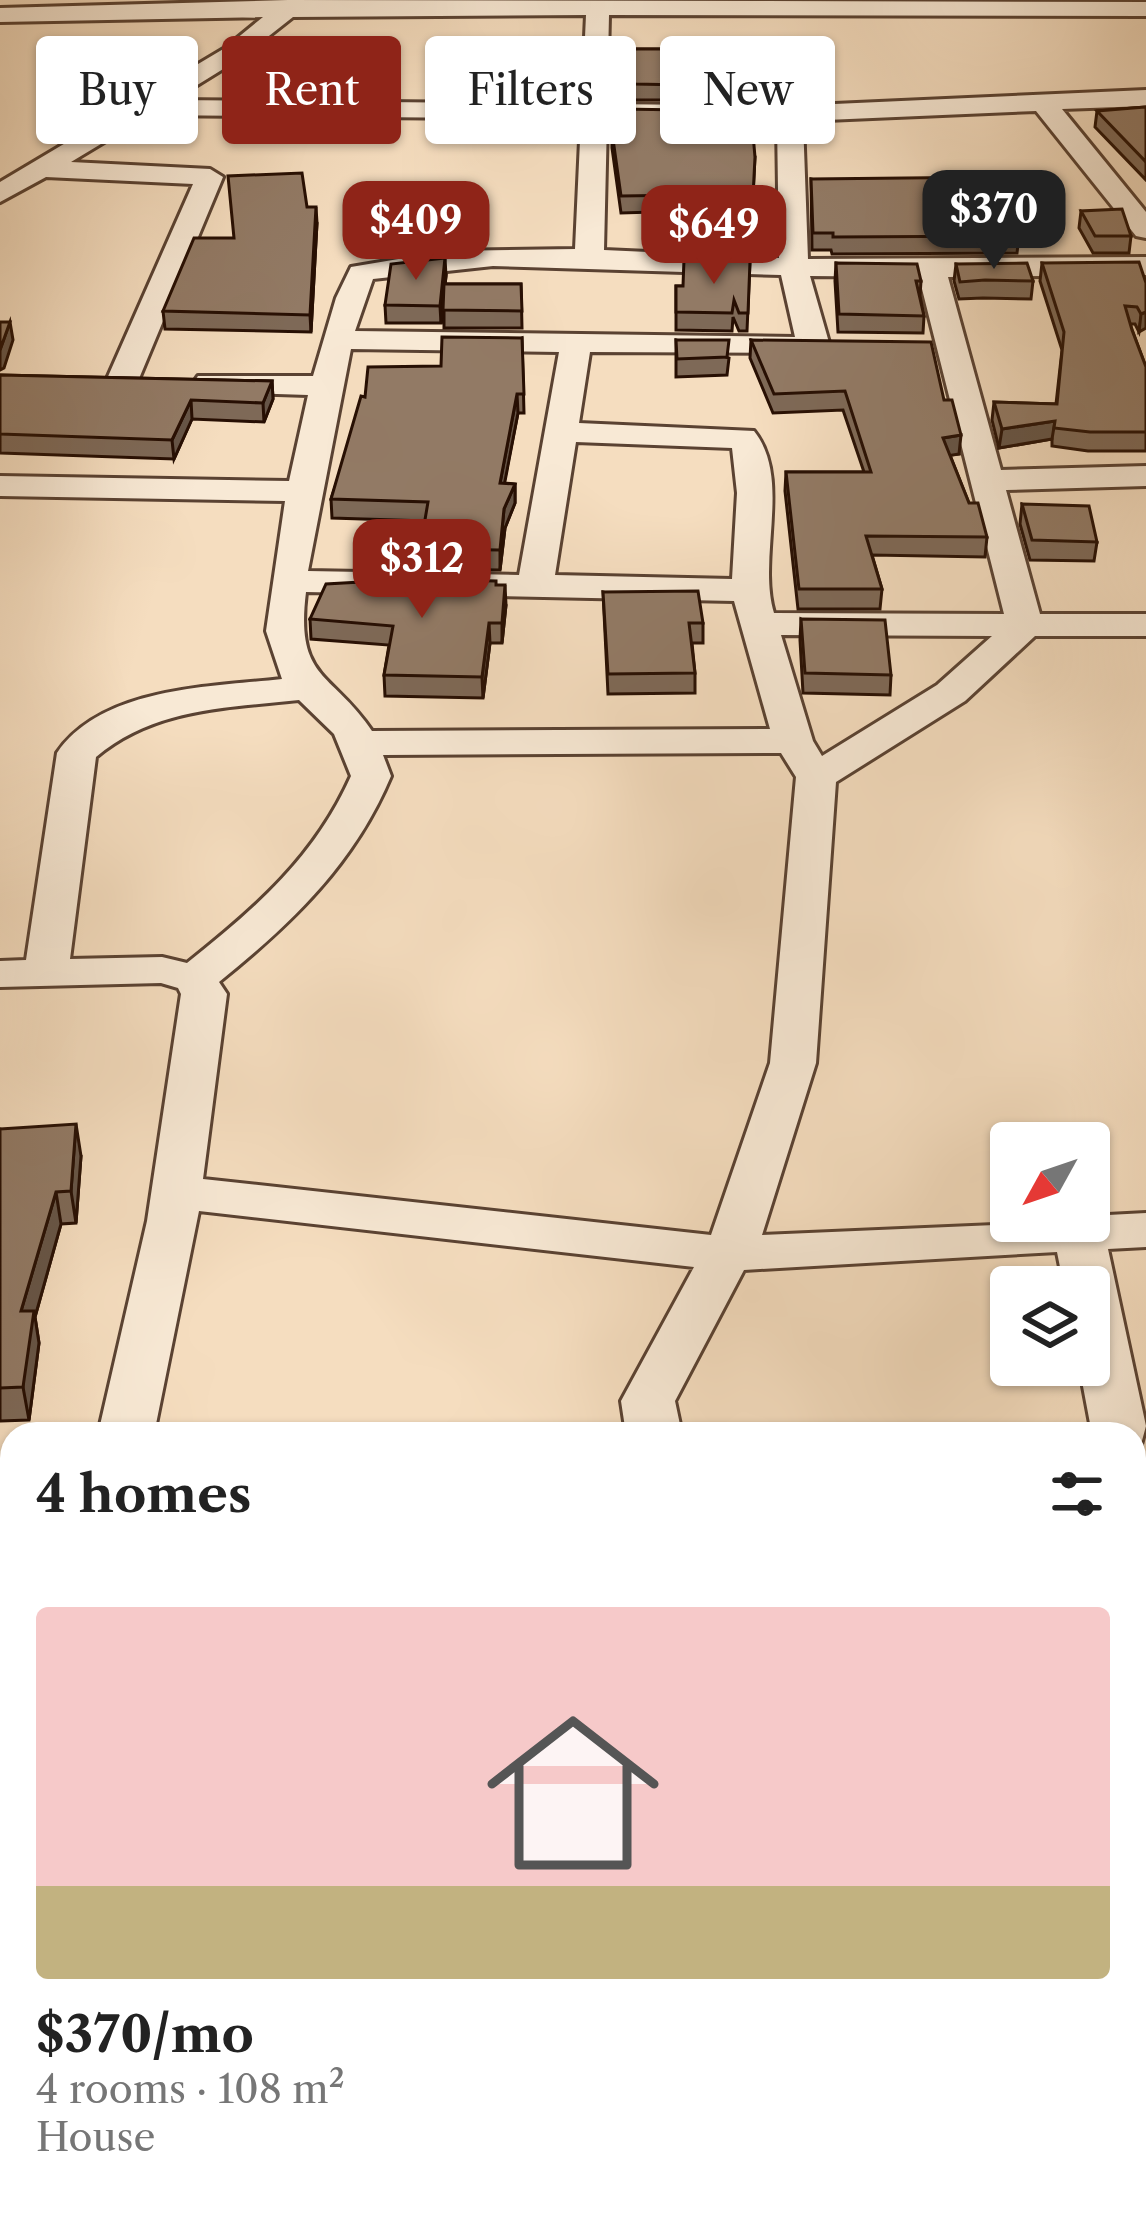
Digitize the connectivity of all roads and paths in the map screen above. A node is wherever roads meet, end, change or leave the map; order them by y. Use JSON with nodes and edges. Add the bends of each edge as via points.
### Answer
{"nodes":[{"id":1,"x":412,"y":4,"type":"edge"},
{"id":2,"x":598,"y":4,"type":"edge"},
{"id":3,"x":292,"y":5,"type":"edge"},
{"id":4,"x":104,"y":7,"type":"edge"},
{"id":5,"x":1146,"y":9,"type":"edge"},
{"id":6,"x":0,"y":15,"type":"edge"},
{"id":7,"x":597,"y":36,"type":"edge"},
{"id":8,"x":198,"y":73,"type":"edge"},
{"id":9,"x":1146,"y":98,"type":"edge"},
{"id":10,"x":1043,"y":103,"type":"junction"},
{"id":11,"x":198,"y":108,"type":"edge"},
{"id":12,"x":425,"y":111,"type":"edge"},
{"id":13,"x":835,"y":112,"type":"edge"},
{"id":14,"x":80,"y":144,"type":"edge"},
{"id":15,"x":593,"y":144,"type":"edge"},
{"id":16,"x":791,"y":144,"type":"edge"},
{"id":17,"x":40,"y":169,"type":"junction"},
{"id":18,"x":0,"y":194,"type":"edge"},
{"id":19,"x":1146,"y":230,"type":"edge"},
{"id":20,"x":589,"y":260,"type":"junction"},
{"id":21,"x":794,"y":268,"type":"junction"},
{"id":22,"x":1145,"y":268,"type":"edge"},
{"id":23,"x":932,"y":271,"type":"junction"},
{"id":24,"x":339,"y":340,"type":"junction"},
{"id":25,"x":576,"y":343,"type":"junction"},
{"id":26,"x":81,"y":381,"type":"edge"},
{"id":27,"x":122,"y":381,"type":"junction"},
{"id":28,"x":329,"y":386,"type":"junction"},
{"id":29,"x":561,"y":431,"type":"junction"},
{"id":30,"x":1146,"y":476,"type":"edge"},
{"id":31,"x":987,"y":480,"type":"junction"},
{"id":32,"x":0,"y":486,"type":"edge"},
{"id":33,"x":305,"y":491,"type":"junction"},
{"id":34,"x":291,"y":581,"type":"junction"},
{"id":35,"x":535,"y":587,"type":"junction"},
{"id":36,"x":754,"y":607,"type":"junction"},
{"id":37,"x":1025,"y":625,"type":"junction"},
{"id":38,"x":1146,"y":625,"type":"edge"},
{"id":39,"x":303,"y":688,"type":"junction"},
{"id":40,"x":359,"y":743,"type":"junction"},
{"id":41,"x":804,"y":759,"type":"junction"},
{"id":42,"x":23,"y":974,"type":"edge"},
{"id":43,"x":195,"y":979,"type":"junction"},
{"id":44,"x":177,"y":1192,"type":"junction"},
{"id":45,"x":1146,"y":1230,"type":"edge"},
{"id":46,"x":1110,"y":1232,"type":"edge"},
{"id":47,"x":990,"y":1239,"type":"edge"},
{"id":48,"x":1080,"y":1242,"type":"edge"},
{"id":49,"x":726,"y":1255,"type":"junction"},
{"id":50,"x":129,"y":1422,"type":"edge"},
{"id":51,"x":652,"y":1422,"type":"edge"},
{"id":52,"x":1117,"y":1422,"type":"edge"}],
"edges":[{"from":1,"to":2,"type":"street"},
{"from":1,"to":3,"type":"street"},
{"from":2,"to":5,"type":"street"},
{"from":2,"to":7,"type":"street"},
{"from":3,"to":4,"type":"street"},
{"from":3,"to":8,"type":"street"},
{"from":4,"to":6,"type":"street"},
{"from":9,"to":10,"type":"street"},
{"from":10,"to":13,"type":"street"},
{"from":10,"to":19,"type":"street"},
{"from":11,"to":12,"type":"street"},
{"from":14,"to":17,"type":"street"},
{"from":15,"to":20,"type":"street"},
{"from":16,"to":21,"type":"street"},
{"from":17,"to":18,"type":"street"},
{"from":17,"to":27,"type":"street","via":[[210,177]]},
{"from":20,"to":21,"type":"street"},
{"from":20,"to":24,"type":"street","via":[[424,261],[362,274]]},
{"from":21,"to":23,"type":"street"},
{"from":21,"to":25,"type":"street","via":[[825,346]]},
{"from":22,"to":23,"type":"street"},
{"from":23,"to":31,"type":"street","via":[[940,347]]},
{"from":24,"to":25,"type":"street"},
{"from":24,"to":28,"type":"street"},
{"from":25,"to":29,"type":"street"},
{"from":26,"to":27,"type":"street"},
{"from":27,"to":28,"type":"street"},
{"from":28,"to":33,"type":"street"},
{"from":29,"to":35,"type":"street"},
{"from":29,"to":36,"type":"street","via":[[742,438],[754,494]]},
{"from":30,"to":31,"type":"street"},
{"from":31,"to":37,"type":"street"},
{"from":32,"to":33,"type":"street"},
{"from":33,"to":34,"type":"street"},
{"from":34,"to":35,"type":"street"},
{"from":34,"to":39,"type":"street","via":[[285,631]]},
{"from":35,"to":36,"type":"street"},
{"from":36,"to":37,"type":"street"},
{"from":36,"to":41,"type":"street"},
{"from":37,"to":38,"type":"street"},
{"from":37,"to":41,"type":"street","via":[[951,693]]},
{"from":39,"to":40,"type":"street"},
{"from":39,"to":42,"type":"street","via":[[163,706],[102,728],[77,753]]},
{"from":40,"to":41,"type":"street"},
{"from":40,"to":43,"type":"street","via":[[371,776],[352,824],[277,913]]},
{"from":41,"to":49,"type":"street","via":[[793,1063]]},
{"from":42,"to":43,"type":"street","via":[[162,970]]},
{"from":43,"to":44,"type":"street","via":[[204,994]]},
{"from":44,"to":49,"type":"street"},
{"from":44,"to":50,"type":"street"},
{"from":45,"to":46,"type":"street"},
{"from":47,"to":49,"type":"street"},
{"from":48,"to":52,"type":"street"},
{"from":49,"to":51,"type":"street","via":[[648,1402]]}]}
